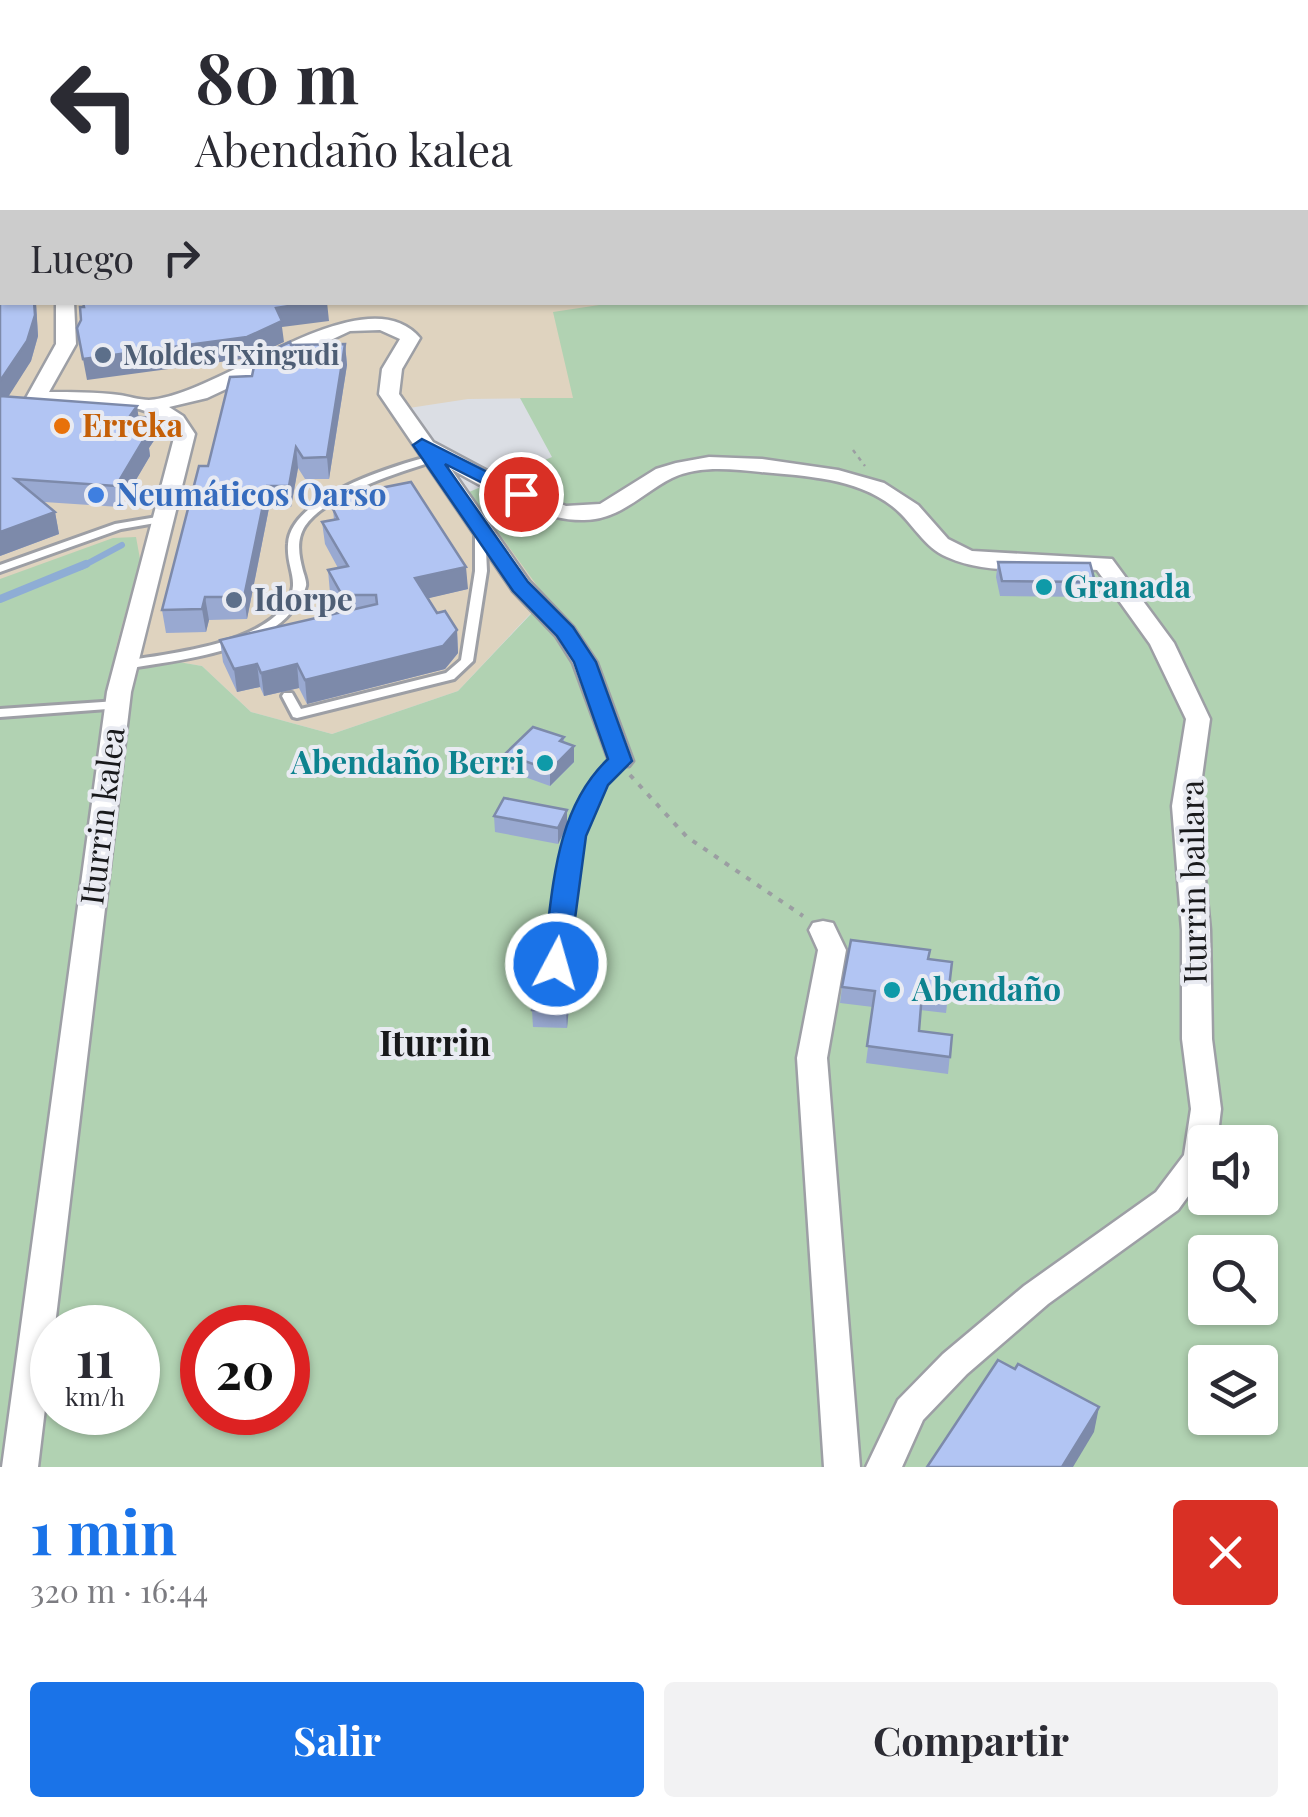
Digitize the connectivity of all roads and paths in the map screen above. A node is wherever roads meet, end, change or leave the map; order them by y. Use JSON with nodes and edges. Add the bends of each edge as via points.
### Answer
{"nodes":[{"id":1,"x":65,"y":305,"type":"edge"},
{"id":2,"x":200,"y":394,"type":"junction"},
{"id":3,"x":148,"y":406,"type":"junction"},
{"id":4,"x":183,"y":426,"type":"junction"},
{"id":5,"x":427,"y":452,"type":"junction"},
{"id":6,"x":163,"y":518,"type":"junction"},
{"id":7,"x":480,"y":530,"type":"junction"},
{"id":8,"x":0,"y":569,"type":"edge"},
{"id":9,"x":125,"y":665,"type":"junction"},
{"id":10,"x":288,"y":696,"type":"dead end"},
{"id":11,"x":117,"y":705,"type":"junction"},
{"id":12,"x":0,"y":712,"type":"edge"},
{"id":13,"x":620,"y":761,"type":"junction"},
{"id":14,"x":823,"y":930,"type":"joint"},
{"id":15,"x":556,"y":964,"type":"edge"},
{"id":16,"x":20,"y":1467,"type":"edge"},
{"id":17,"x":842,"y":1467,"type":"edge"},
{"id":18,"x":884,"y":1467,"type":"edge"}],
"edges":[{"from":1,"to":3,"type":"street","via":[[66,344],[36,398]]},
{"from":2,"to":3,"type":"street"},
{"from":2,"to":4,"type":"street","name":"Iturrin kalea"},
{"from":2,"to":5,"type":"street","via":[[346,326],[386,325],[410,338],[392,369],[390,394]]},
{"from":3,"to":4,"type":"street"},
{"from":4,"to":6,"type":"street","name":"Iturrin kalea"},
{"from":5,"to":7,"type":"street"},
{"from":5,"to":9,"type":"lane","via":[[326,504],[297,529],[293,550],[301,585],[286,613],[262,629],[196,652]]},
{"from":5,"to":18,"type":"street","name":"Iturrin bailara","via":[[554,511],[584,515],[609,510],[672,470],[705,464],[816,472],[883,490],[952,552],[1104,564],[1162,643],[1198,719],[1186,806],[1206,1109],[1199,1158],[1167,1201],[1036,1295],[956,1364],[910,1410]]},
{"from":6,"to":8,"type":"lane","via":[[119,526]]},
{"from":6,"to":9,"type":"street","name":"Iturrin kalea"},
{"from":7,"to":10,"type":"lane","via":[[474,623],[467,661],[459,669],[297,714]]},
{"from":7,"to":13,"type":"street","via":[[585,662]]},
{"from":9,"to":11,"type":"street","name":"Iturrin kalea"},
{"from":11,"to":12,"type":"lane"},
{"from":11,"to":16,"type":"street","name":"Iturrin kalea"},
{"from":13,"to":14,"type":"path","via":[[680,833]]},
{"from":13,"to":15,"type":"lane","via":[[597,782],[574,836]]},
{"from":14,"to":17,"type":"street","via":[[832,950],[812,1058]]}]}
